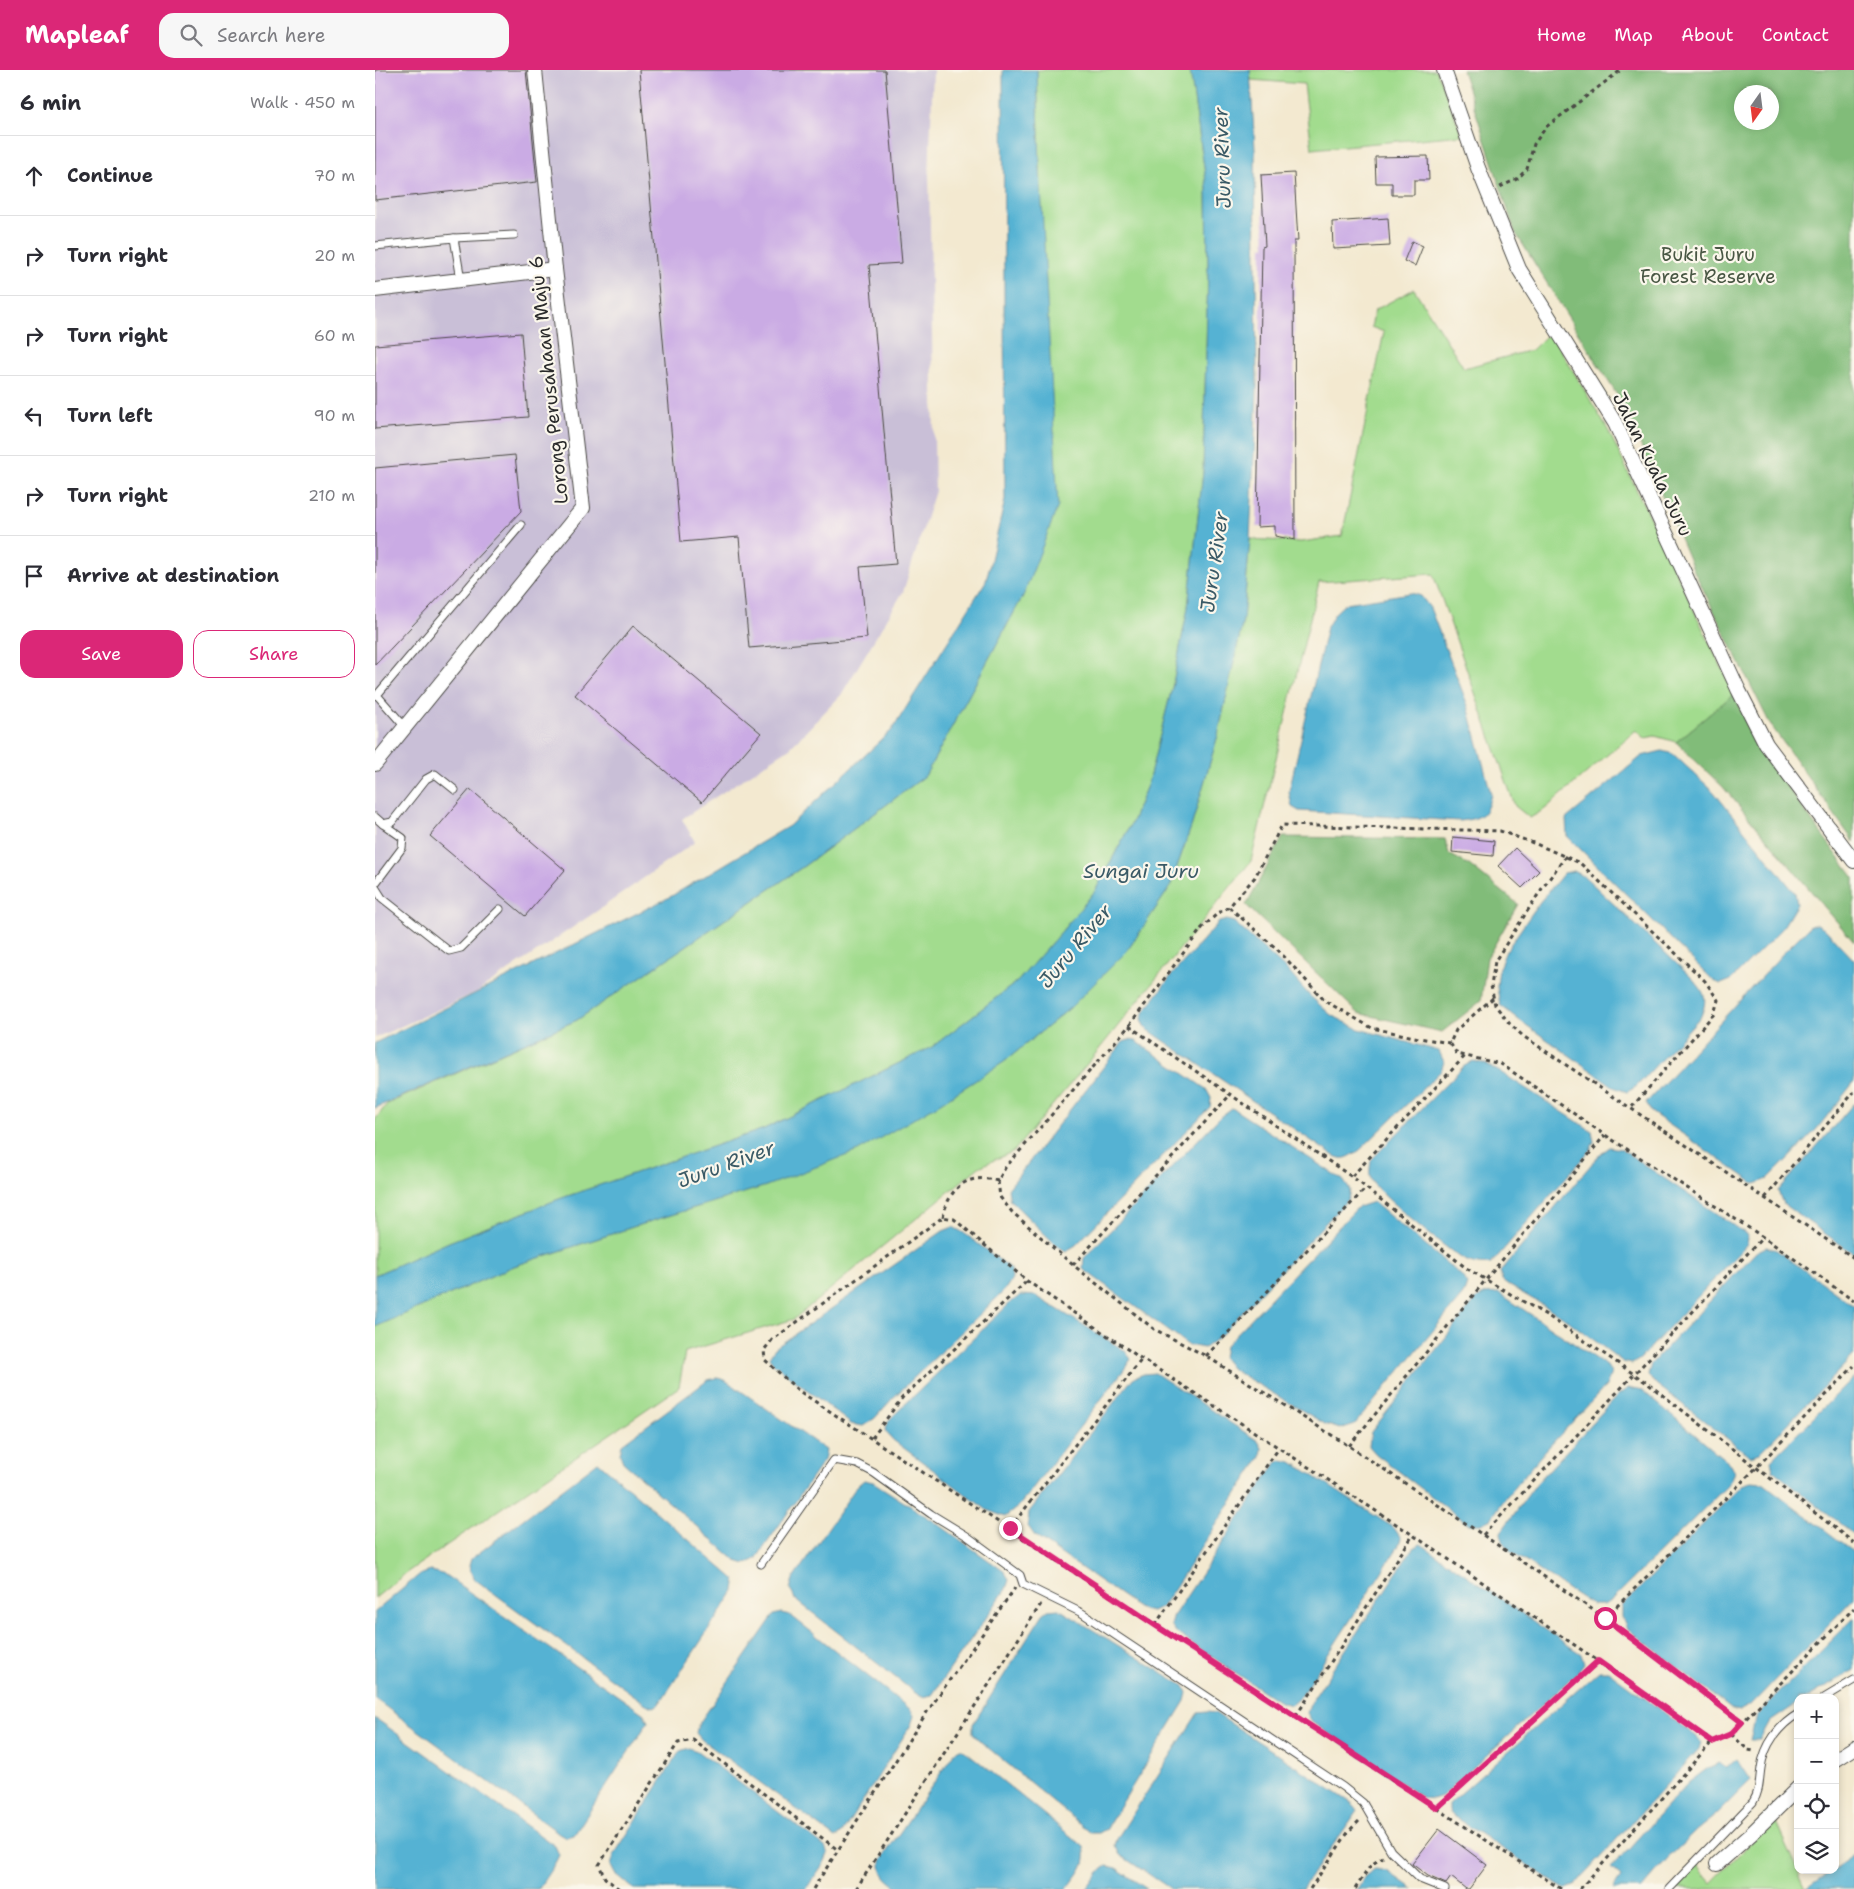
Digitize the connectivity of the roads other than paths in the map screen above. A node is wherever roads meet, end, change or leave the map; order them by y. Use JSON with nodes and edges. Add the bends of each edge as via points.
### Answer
{"nodes":[{"id":1,"x":535,"y":70,"type":"edge"},
{"id":2,"x":1444,"y":70,"type":"edge"},
{"id":3,"x":514,"y":236,"type":"dead end"},
{"id":4,"x":454,"y":238,"type":"junction"},
{"id":5,"x":375,"y":246,"type":"edge"},
{"id":6,"x":555,"y":269,"type":"junction"},
{"id":7,"x":461,"y":280,"type":"junction"},
{"id":8,"x":375,"y":290,"type":"edge"},
{"id":9,"x":521,"y":525,"type":"dead end"},
{"id":10,"x":376,"y":696,"type":"edge"},
{"id":11,"x":405,"y":727,"type":"junction"},
{"id":12,"x":375,"y":764,"type":"edge"},
{"id":13,"x":455,"y":790,"type":"dead end"},
{"id":14,"x":375,"y":817,"type":"edge"},
{"id":15,"x":383,"y":824,"type":"junction"},
{"id":16,"x":1854,"y":861,"type":"edge"},
{"id":17,"x":375,"y":886,"type":"edge"},
{"id":18,"x":501,"y":909,"type":"dead end"},
{"id":19,"x":761,"y":1564,"type":"dead end"},
{"id":20,"x":1854,"y":1680,"type":"edge"},
{"id":21,"x":1831,"y":1694,"type":"edge"},
{"id":22,"x":1794,"y":1716,"type":"edge"},
{"id":23,"x":1854,"y":1748,"type":"edge"},
{"id":24,"x":1839,"y":1757,"type":"edge"},
{"id":25,"x":1794,"y":1792,"type":"edge"},
{"id":26,"x":1717,"y":1864,"type":"dead end"},
{"id":27,"x":1445,"y":1889,"type":"edge"},
{"id":28,"x":1669,"y":1889,"type":"edge"}],
"edges":[{"from":1,"to":6,"type":"street","name":"Lorong Perusahaan Maju 6"},
{"from":2,"to":16,"type":"street","name":"Jalan Kuala Juru","via":[[1519,269],[1615,423],[1766,744]]},
{"from":3,"to":4,"type":"lane"},
{"from":4,"to":5,"type":"lane"},
{"from":4,"to":7,"type":"lane"},
{"from":6,"to":7,"type":"street"},
{"from":6,"to":11,"type":"street","name":"Lorong Perusahaan Maju 6","via":[[583,508]]},
{"from":7,"to":8,"type":"street"},
{"from":9,"to":10,"type":"lane"},
{"from":10,"to":11,"type":"lane"},
{"from":11,"to":12,"type":"street","name":"Lorong Perusahaan Maju 6"},
{"from":13,"to":15,"type":"lane","via":[[435,774],[427,778],[392,822]]},
{"from":14,"to":15,"type":"lane"},
{"from":15,"to":17,"type":"lane","via":[[403,838],[402,848]]},
{"from":17,"to":18,"type":"lane","via":[[382,898],[449,950],[461,948]]},
{"from":19,"to":27,"type":"lane","via":[[834,1460],[857,1464],[967,1536],[1019,1575],[1023,1584],[1082,1613],[1343,1787],[1363,1803],[1391,1852],[1420,1878]]},
{"from":20,"to":21,"type":"lane"},
{"from":22,"to":28,"type":"lane","via":[[1766,1746],[1759,1792],[1753,1802]]},
{"from":23,"to":24,"type":"street"},
{"from":25,"to":26,"type":"street"}]}
